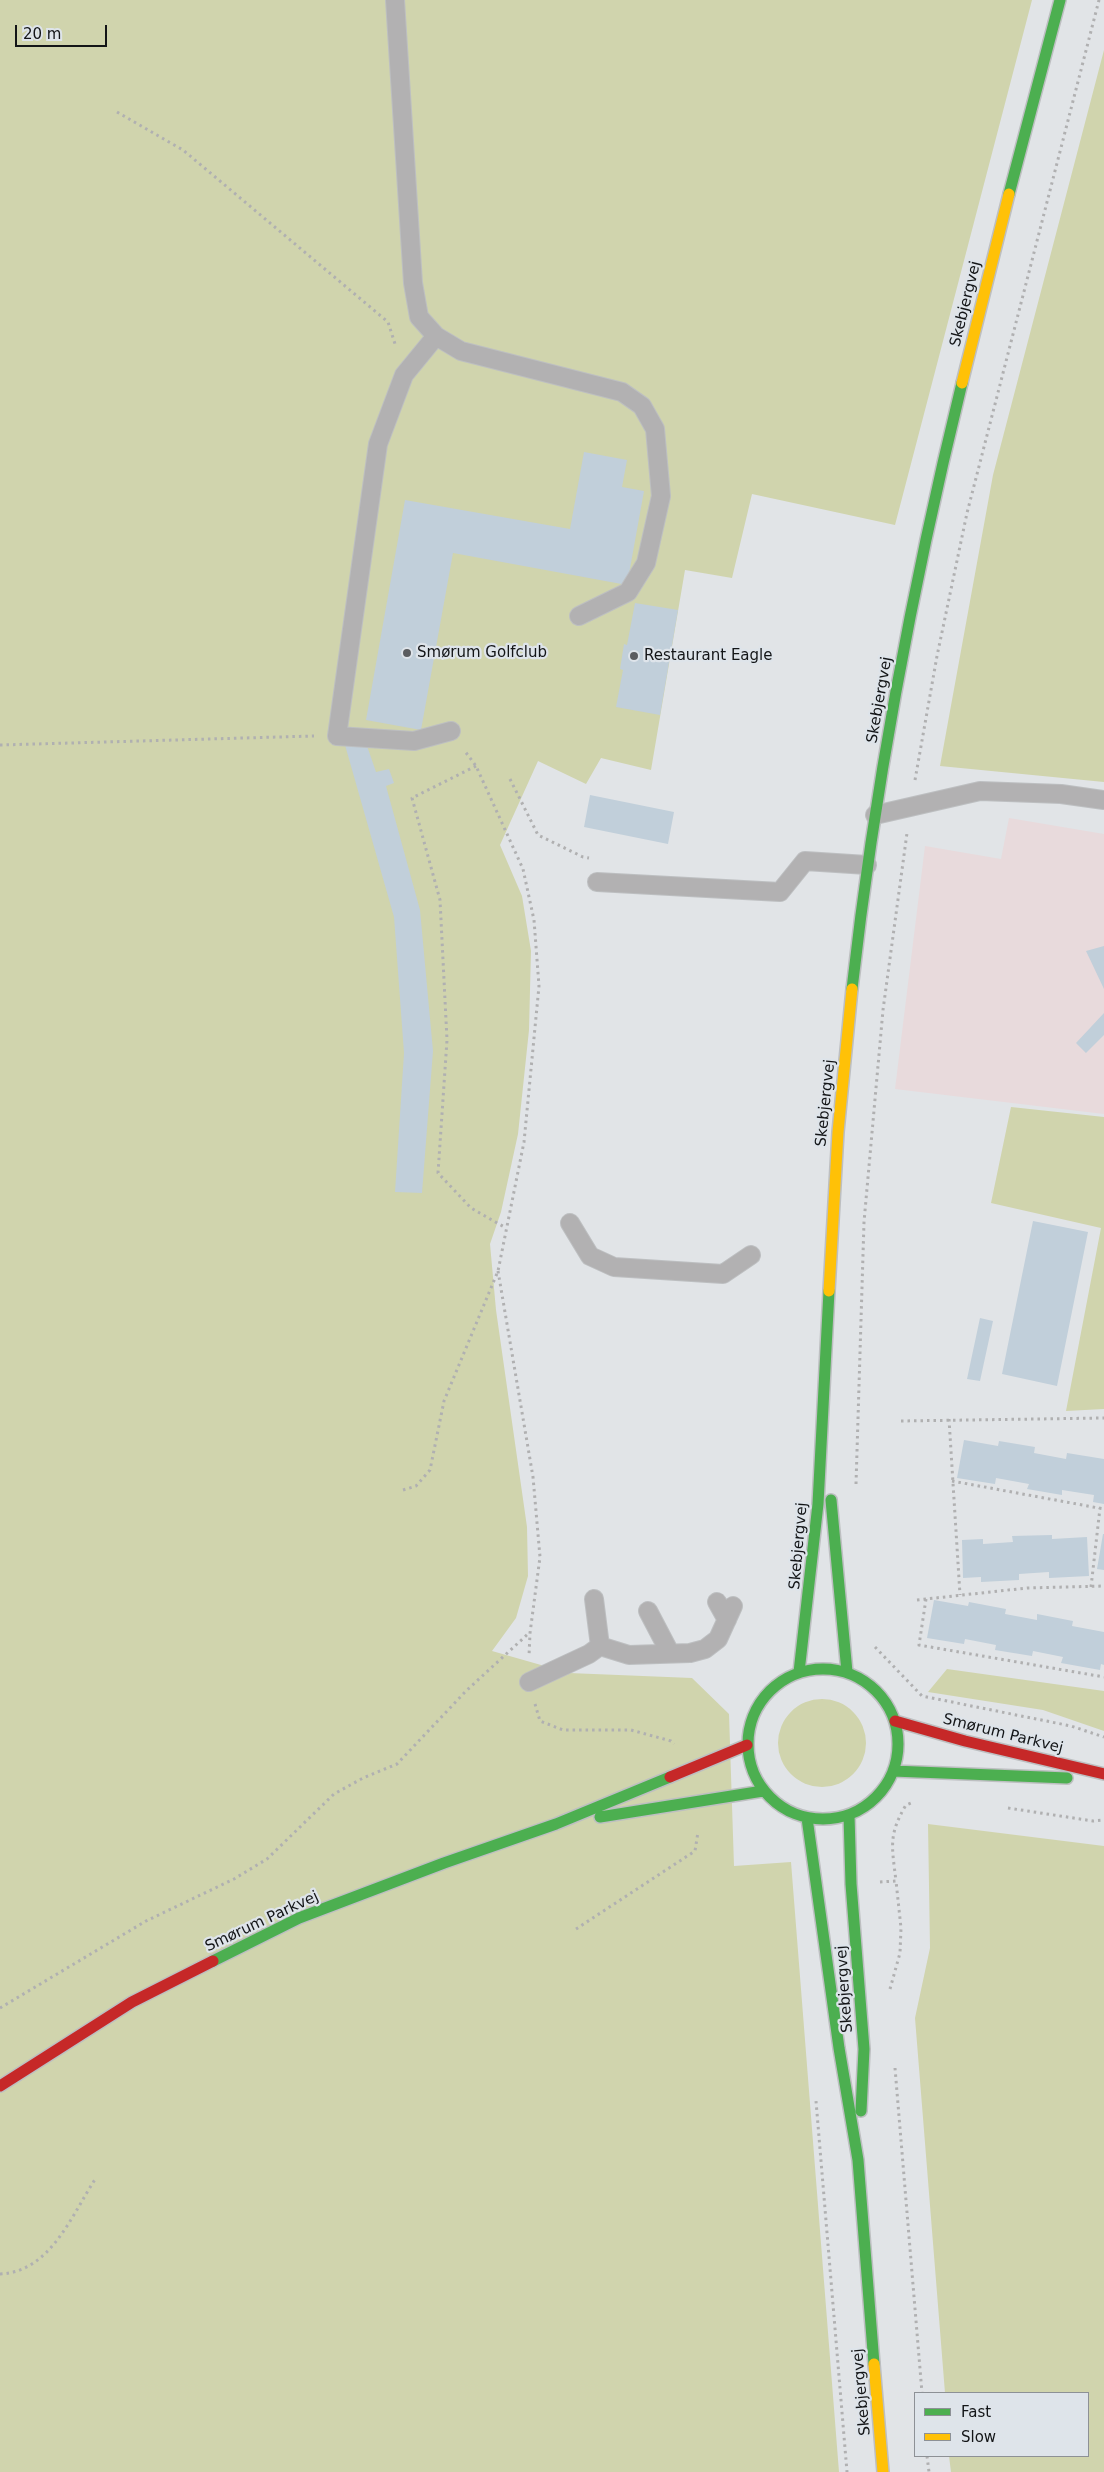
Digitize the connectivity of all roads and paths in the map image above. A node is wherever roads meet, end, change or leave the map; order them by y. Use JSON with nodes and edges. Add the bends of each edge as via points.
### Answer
{"nodes":[{"id":1,"x":395,"y":0,"type":"edge"},
{"id":2,"x":1060,"y":0,"type":"edge"},
{"id":3,"x":1100,"y":0,"type":"edge"},
{"id":4,"x":118,"y":112,"type":"dead end"},
{"id":5,"x":436,"y":336,"type":"junction"},
{"id":6,"x":404,"y":375,"type":"junction"},
{"id":7,"x":579,"y":616,"type":"dead end"},
{"id":8,"x":451,"y":731,"type":"joint"},
{"id":9,"x":337,"y":736,"type":"junction"},
{"id":10,"x":0,"y":746,"type":"edge"},
{"id":11,"x":476,"y":766,"type":"junction"},
{"id":12,"x":510,"y":779,"type":"dead end"},
{"id":13,"x":1104,"y":800,"type":"edge"},
{"id":14,"x":910,"y":806,"type":"junction"},
{"id":15,"x":875,"y":815,"type":"junction"},
{"id":16,"x":592,"y":858,"type":"dead end"},
{"id":17,"x":867,"y":865,"type":"junction"},
{"id":18,"x":597,"y":882,"type":"dead end"},
{"id":19,"x":570,"y":1223,"type":"dead end"},
{"id":20,"x":506,"y":1228,"type":"junction"},
{"id":21,"x":751,"y":1255,"type":"dead end"},
{"id":22,"x":1104,"y":1418,"type":"edge"},
{"id":23,"x":950,"y":1419,"type":"junction"},
{"id":24,"x":824,"y":1421,"type":"junction"},
{"id":25,"x":902,"y":1421,"type":"dead end"},
{"id":26,"x":952,"y":1481,"type":"junction"},
{"id":27,"x":856,"y":1486,"type":"dead end"},
{"id":28,"x":403,"y":1490,"type":"dead end"},
{"id":29,"x":1102,"y":1508,"type":"edge"},
{"id":30,"x":1104,"y":1586,"type":"edge"},
{"id":31,"x":1090,"y":1587,"type":"junction"},
{"id":32,"x":960,"y":1595,"type":"junction"},
{"id":33,"x":594,"y":1599,"type":"dead end"},
{"id":34,"x":926,"y":1599,"type":"junction"},
{"id":35,"x":917,"y":1600,"type":"dead end"},
{"id":36,"x":725,"y":1609,"type":"dead end"},
{"id":37,"x":648,"y":1611,"type":"dead end"},
{"id":38,"x":530,"y":1633,"type":"dead end"},
{"id":39,"x":868,"y":1640,"type":"dead end"},
{"id":40,"x":600,"y":1646,"type":"junction"},
{"id":41,"x":670,"y":1653,"type":"junction"},
{"id":42,"x":799,"y":1672,"type":"junction"},
{"id":43,"x":847,"y":1672,"type":"junction"},
{"id":44,"x":1104,"y":1677,"type":"edge"},
{"id":45,"x":529,"y":1682,"type":"dead end"},
{"id":46,"x":895,"y":1721,"type":"junction"},
{"id":47,"x":1104,"y":1737,"type":"edge"},
{"id":48,"x":747,"y":1744,"type":"junction"},
{"id":49,"x":893,"y":1771,"type":"junction"},
{"id":50,"x":1104,"y":1774,"type":"edge"},
{"id":51,"x":1104,"y":1779,"type":"edge"},
{"id":52,"x":763,"y":1791,"type":"junction"},
{"id":53,"x":920,"y":1800,"type":"dead end"},
{"id":54,"x":1004,"y":1807,"type":"dead end"},
{"id":55,"x":849,"y":1815,"type":"junction"},
{"id":56,"x":807,"y":1818,"type":"junction"},
{"id":57,"x":1104,"y":1820,"type":"edge"},
{"id":58,"x":556,"y":1824,"type":"junction"},
{"id":59,"x":896,"y":1881,"type":"junction"},
{"id":60,"x":851,"y":1884,"type":"junction"},
{"id":61,"x":890,"y":1991,"type":"dead end"},
{"id":62,"x":0,"y":2008,"type":"edge"},
{"id":63,"x":895,"y":2067,"type":"dead end"},
{"id":64,"x":0,"y":2086,"type":"edge"},
{"id":65,"x":815,"y":2093,"type":"dead end"},
{"id":66,"x":858,"y":2160,"type":"junction"},
{"id":67,"x":96,"y":2178,"type":"dead end"},
{"id":68,"x":0,"y":2274,"type":"edge"},
{"id":69,"x":922,"y":2392,"type":"edge"},
{"id":70,"x":927,"y":2457,"type":"edge"},
{"id":71,"x":848,"y":2472,"type":"edge"},
{"id":72,"x":883,"y":2472,"type":"edge"},
{"id":73,"x":929,"y":2472,"type":"edge"}],
"edges":[{"from":1,"to":5,"type":"lane","via":[[413,283],[419,317]]},
{"from":2,"to":15,"type":"street","name":"Skebjergvej","via":[[976,325],[917,574]]},
{"from":3,"to":14,"type":"path","via":[[967,513]]},
{"from":4,"to":6,"type":"path","via":[[182,150],[388,322]]},
{"from":5,"to":6,"type":"lane"},
{"from":5,"to":7,"type":"lane","via":[[461,351],[622,392],[642,406],[655,429],[661,496],[646,563],[628,592]]},
{"from":6,"to":9,"type":"lane","via":[[378,444]]},
{"from":8,"to":9,"type":"lane","via":[[414,741]]},
{"from":8,"to":11,"type":"path"},
{"from":9,"to":10,"type":"path"},
{"from":11,"to":20,"type":"path","via":[[523,869],[534,920],[539,986],[524,1142]]},
{"from":11,"to":20,"type":"path","via":[[412,798],[440,900],[448,1040],[438,1173],[471,1208]]},
{"from":12,"to":16,"type":"path","via":[[538,835],[583,857]]},
{"from":13,"to":14,"type":"lane","via":[[1062,794],[980,791]]},
{"from":14,"to":15,"type":"lane"},
{"from":14,"to":27,"type":"path","via":[[883,1010],[864,1222]]},
{"from":15,"to":17,"type":"street","name":"Skebjergvej"},
{"from":17,"to":18,"type":"lane","via":[[805,861],[780,892]]},
{"from":17,"to":24,"type":"street","name":"Skebjergvej","via":[[838,1122]]},
{"from":19,"to":21,"type":"lane","via":[[590,1256],[614,1267],[723,1274]]},
{"from":20,"to":28,"type":"path","via":[[498,1271],[444,1401],[430,1470],[416,1486]]},
{"from":22,"to":23,"type":"path"},
{"from":23,"to":25,"type":"path"},
{"from":23,"to":26,"type":"path"},
{"from":24,"to":42,"type":"street","name":"Skebjergvej","via":[[811,1589]]},
{"from":24,"to":43,"type":"street","name":"Skebjergvej"},
{"from":26,"to":29,"type":"path"},
{"from":26,"to":32,"type":"path"},
{"from":29,"to":31,"type":"path"},
{"from":30,"to":31,"type":"path"},
{"from":31,"to":32,"type":"path","via":[[1027,1588]]},
{"from":32,"to":34,"type":"path"},
{"from":33,"to":40,"type":"lane"},
{"from":34,"to":35,"type":"path"},
{"from":34,"to":44,"type":"path","via":[[920,1645]]},
{"from":36,"to":41,"type":"lane","via":[[718,1639],[705,1649]]},
{"from":37,"to":41,"type":"lane"},
{"from":38,"to":62,"type":"path","via":[[466,1691],[397,1764],[334,1794],[267,1859],[234,1879],[146,1921]]},
{"from":39,"to":47,"type":"path","via":[[922,1696],[1071,1726]]},
{"from":40,"to":41,"type":"lane","via":[[629,1655]]},
{"from":40,"to":45,"type":"lane"},
{"from":42,"to":43,"type":"street","via":[[823,1668]]},
{"from":42,"to":48,"type":"street","via":[[778,1683],[761,1700],[750,1721]]},
{"from":43,"to":46,"type":"street","via":[[868,1683],[884,1700]]},
{"from":46,"to":49,"type":"street","via":[[898,1746]]},
{"from":46,"to":50,"type":"street","name":"Smørum Parkvej"},
{"from":48,"to":52,"type":"street","via":[[751,1769]]},
{"from":48,"to":58,"type":"street","name":"Smørum Parkvej"},
{"from":49,"to":51,"type":"street","name":"Smørum Parkvej"},
{"from":49,"to":55,"type":"street","via":[[876,1798]]},
{"from":52,"to":56,"type":"street","via":[[783,1808]]},
{"from":52,"to":58,"type":"street","name":"Smørum Parkvej"},
{"from":53,"to":59,"type":"path","via":[[906,1804],[895,1822],[891,1838]]},
{"from":54,"to":57,"type":"path"},
{"from":55,"to":56,"type":"street","via":[[828,1820]]},
{"from":55,"to":60,"type":"street","name":"Skebjergvej"},
{"from":56,"to":66,"type":"street","name":"Skebjergvej"},
{"from":58,"to":64,"type":"street","name":"Smørum Parkvej","via":[[299,1918],[132,2002]]},
{"from":59,"to":60,"type":"path"},
{"from":59,"to":61,"type":"path","via":[[900,1953]]},
{"from":60,"to":66,"type":"street","name":"Skebjergvej","via":[[864,2049]]},
{"from":63,"to":69,"type":"path"},
{"from":65,"to":71,"type":"path"},
{"from":66,"to":72,"type":"street","name":"Skebjergvej"},
{"from":67,"to":68,"type":"path","via":[[59,2238],[33,2265]]},
{"from":70,"to":73,"type":"path"}]}
